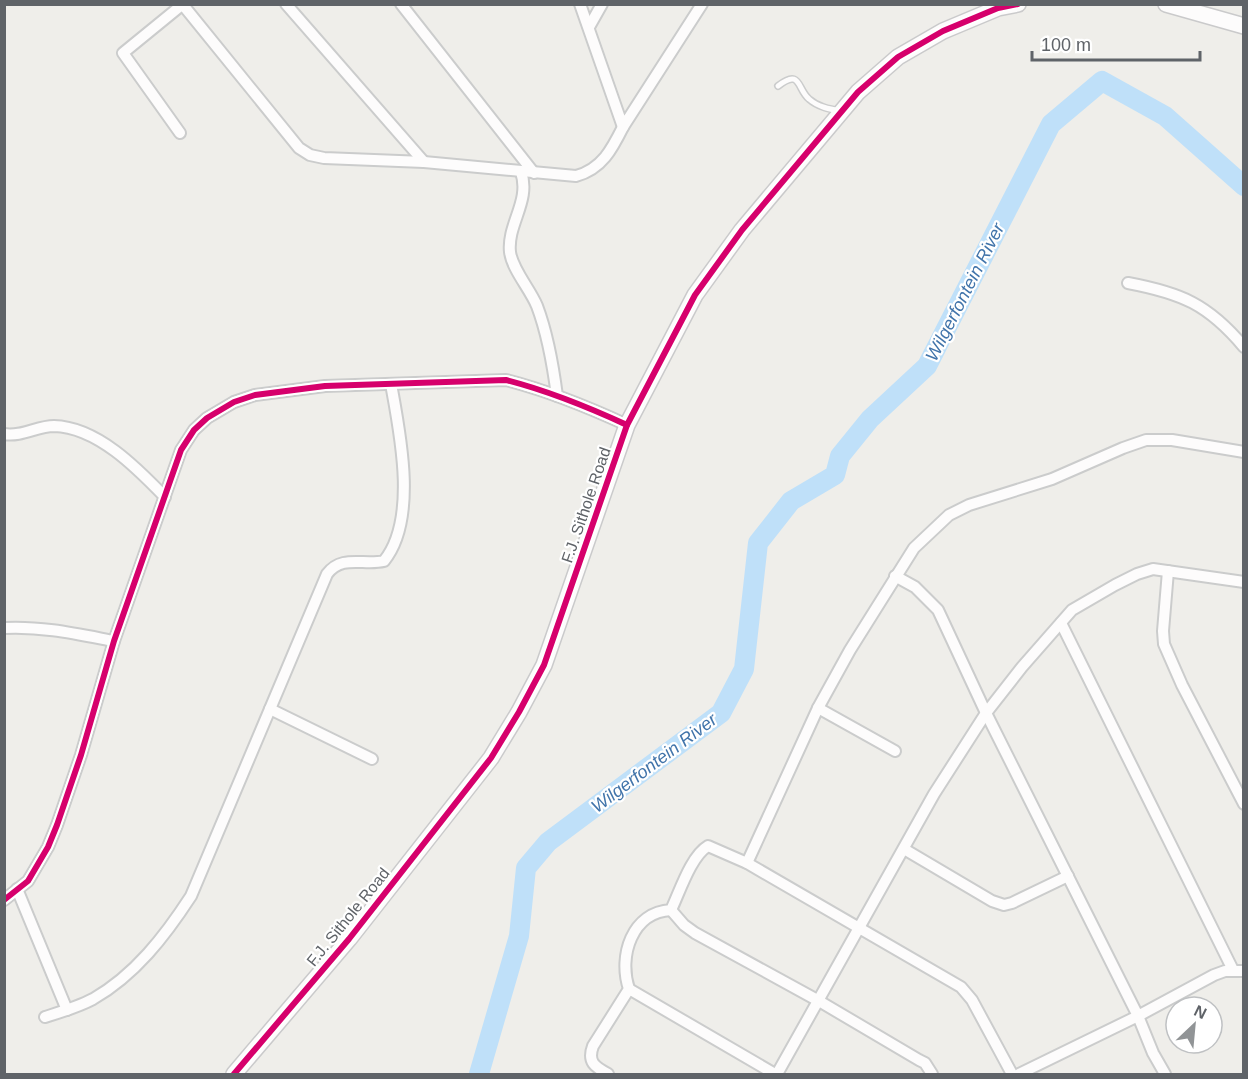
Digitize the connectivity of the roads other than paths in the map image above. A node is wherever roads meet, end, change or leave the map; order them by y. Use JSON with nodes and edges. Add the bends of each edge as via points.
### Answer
{"nodes":[{"id":1,"x":286,"y":4,"type":"edge"},
{"id":2,"x":401,"y":4,"type":"edge"},
{"id":3,"x":580,"y":4,"type":"edge"},
{"id":4,"x":602,"y":4,"type":"edge"},
{"id":5,"x":702,"y":4,"type":"edge"},
{"id":6,"x":1018,"y":4,"type":"edge"},
{"id":7,"x":1166,"y":4,"type":"edge"},
{"id":8,"x":183,"y":5,"type":"edge"},
{"id":9,"x":1244,"y":26,"type":"edge"},
{"id":10,"x":589,"y":27,"type":"junction"},
{"id":11,"x":778,"y":86,"type":"dead end"},
{"id":12,"x":842,"y":111,"type":"junction"},
{"id":13,"x":624,"y":127,"type":"junction"},
{"id":14,"x":180,"y":134,"type":"dead end"},
{"id":15,"x":424,"y":162,"type":"junction"},
{"id":16,"x":520,"y":172,"type":"junction"},
{"id":17,"x":534,"y":173,"type":"junction"},
{"id":18,"x":1128,"y":283,"type":"dead end"},
{"id":19,"x":1244,"y":347,"type":"edge"},
{"id":20,"x":391,"y":384,"type":"junction"},
{"id":21,"x":556,"y":396,"type":"junction"},
{"id":22,"x":627,"y":425,"type":"junction"},
{"id":23,"x":4,"y":434,"type":"edge"},
{"id":24,"x":1244,"y":453,"type":"edge"},
{"id":25,"x":165,"y":497,"type":"junction"},
{"id":26,"x":1168,"y":571,"type":"junction"},
{"id":27,"x":895,"y":576,"type":"junction"},
{"id":28,"x":1244,"y":582,"type":"edge"},
{"id":29,"x":1061,"y":623,"type":"junction"},
{"id":30,"x":4,"y":628,"type":"edge"},
{"id":31,"x":114,"y":641,"type":"junction"},
{"id":32,"x":818,"y":708,"type":"junction"},
{"id":33,"x":270,"y":709,"type":"junction"},
{"id":34,"x":986,"y":713,"type":"junction"},
{"id":35,"x":894,"y":751,"type":"dead end"},
{"id":36,"x":372,"y":759,"type":"dead end"},
{"id":37,"x":1244,"y":804,"type":"edge"},
{"id":38,"x":904,"y":849,"type":"junction"},
{"id":39,"x":747,"y":863,"type":"junction"},
{"id":40,"x":1068,"y":876,"type":"junction"},
{"id":41,"x":17,"y":889,"type":"junction"},
{"id":42,"x":4,"y":900,"type":"edge"},
{"id":43,"x":671,"y":910,"type":"junction"},
{"id":44,"x":859,"y":928,"type":"junction"},
{"id":45,"x":1238,"y":970,"type":"edge"},
{"id":46,"x":629,"y":989,"type":"junction"},
{"id":47,"x":819,"y":1001,"type":"junction"},
{"id":48,"x":67,"y":1010,"type":"junction"},
{"id":49,"x":1138,"y":1016,"type":"junction"},
{"id":50,"x":45,"y":1017,"type":"dead end"},
{"id":51,"x":234,"y":1074,"type":"edge"},
{"id":52,"x":608,"y":1074,"type":"edge"},
{"id":53,"x":776,"y":1074,"type":"edge"},
{"id":54,"x":932,"y":1074,"type":"edge"},
{"id":55,"x":1012,"y":1074,"type":"edge"},
{"id":56,"x":1019,"y":1074,"type":"edge"},
{"id":57,"x":1165,"y":1074,"type":"edge"}],
"edges":[{"from":1,"to":15,"type":"street"},
{"from":2,"to":17,"type":"street"},
{"from":3,"to":10,"type":"street"},
{"from":4,"to":10,"type":"street"},
{"from":5,"to":13,"type":"street"},
{"from":6,"to":12,"type":"street","name":"F.J. Sithole Road","via":[[998,8],[943,32],[898,57]]},
{"from":7,"to":9,"type":"street"},
{"from":8,"to":14,"type":"street","via":[[123,53]]},
{"from":8,"to":15,"type":"street","via":[[303,151],[324,158]]},
{"from":10,"to":13,"type":"street"},
{"from":11,"to":12,"type":"lane","via":[[796,80],[817,105]]},
{"from":12,"to":22,"type":"street","name":"F.J. Sithole Road","via":[[742,230],[695,295]]},
{"from":13,"to":17,"type":"street","via":[[609,153],[586,173]]},
{"from":15,"to":16,"type":"street"},
{"from":16,"to":17,"type":"street"},
{"from":16,"to":21,"type":"street","via":[[525,186],[510,240],[510,256],[538,310],[552,359]]},
{"from":18,"to":19,"type":"street","via":[[1176,294],[1195,303]]},
{"from":20,"to":21,"type":"street","via":[[506,381]]},
{"from":20,"to":25,"type":"street","via":[[325,386],[255,395],[234,402],[194,430],[181,450]]},
{"from":20,"to":33,"type":"street","via":[[403,459],[402,518],[397,538],[384,561],[352,561],[329,571]]},
{"from":21,"to":22,"type":"street"},
{"from":22,"to":51,"type":"street","name":"F.J. Sithole Road","via":[[544,665],[519,712],[491,758],[349,939]]},
{"from":23,"to":25,"type":"street","via":[[52,426],[74,430],[96,439],[134,465]]},
{"from":24,"to":27,"type":"street","via":[[1172,440],[1146,440],[1123,448],[949,515],[914,548]]},
{"from":25,"to":31,"type":"street"},
{"from":26,"to":28,"type":"street"},
{"from":26,"to":29,"type":"street","via":[[1153,569],[1137,574],[1072,610]]},
{"from":26,"to":37,"type":"street","via":[[1164,644]]},
{"from":27,"to":32,"type":"street"},
{"from":27,"to":34,"type":"street","via":[[915,587],[938,610]]},
{"from":29,"to":34,"type":"street"},
{"from":29,"to":45,"type":"street"},
{"from":30,"to":31,"type":"street","via":[[48,628]]},
{"from":31,"to":41,"type":"street","via":[[57,825],[28,880]]},
{"from":32,"to":35,"type":"street"},
{"from":32,"to":39,"type":"street"},
{"from":33,"to":36,"type":"street"},
{"from":33,"to":48,"type":"street","via":[[191,896],[179,915],[137,966],[92,999]]},
{"from":34,"to":38,"type":"street"},
{"from":34,"to":40,"type":"street"},
{"from":38,"to":40,"type":"street","via":[[1004,905]]},
{"from":38,"to":44,"type":"street"},
{"from":39,"to":43,"type":"street","via":[[711,846],[705,848],[694,861]]},
{"from":39,"to":44,"type":"street"},
{"from":40,"to":49,"type":"street"},
{"from":41,"to":42,"type":"street"},
{"from":41,"to":48,"type":"street"},
{"from":43,"to":46,"type":"street","via":[[654,913],[635,930],[625,961]]},
{"from":43,"to":47,"type":"street","via":[[695,933]]},
{"from":44,"to":47,"type":"street"},
{"from":44,"to":55,"type":"street","via":[[966,991]]},
{"from":45,"to":49,"type":"street","via":[[1214,975]]},
{"from":46,"to":52,"type":"street","via":[[591,1051],[592,1064]]},
{"from":46,"to":53,"type":"street"},
{"from":47,"to":53,"type":"street"},
{"from":47,"to":54,"type":"street","via":[[925,1063]]},
{"from":48,"to":50,"type":"street"},
{"from":49,"to":56,"type":"street"},
{"from":49,"to":57,"type":"street"}]}
